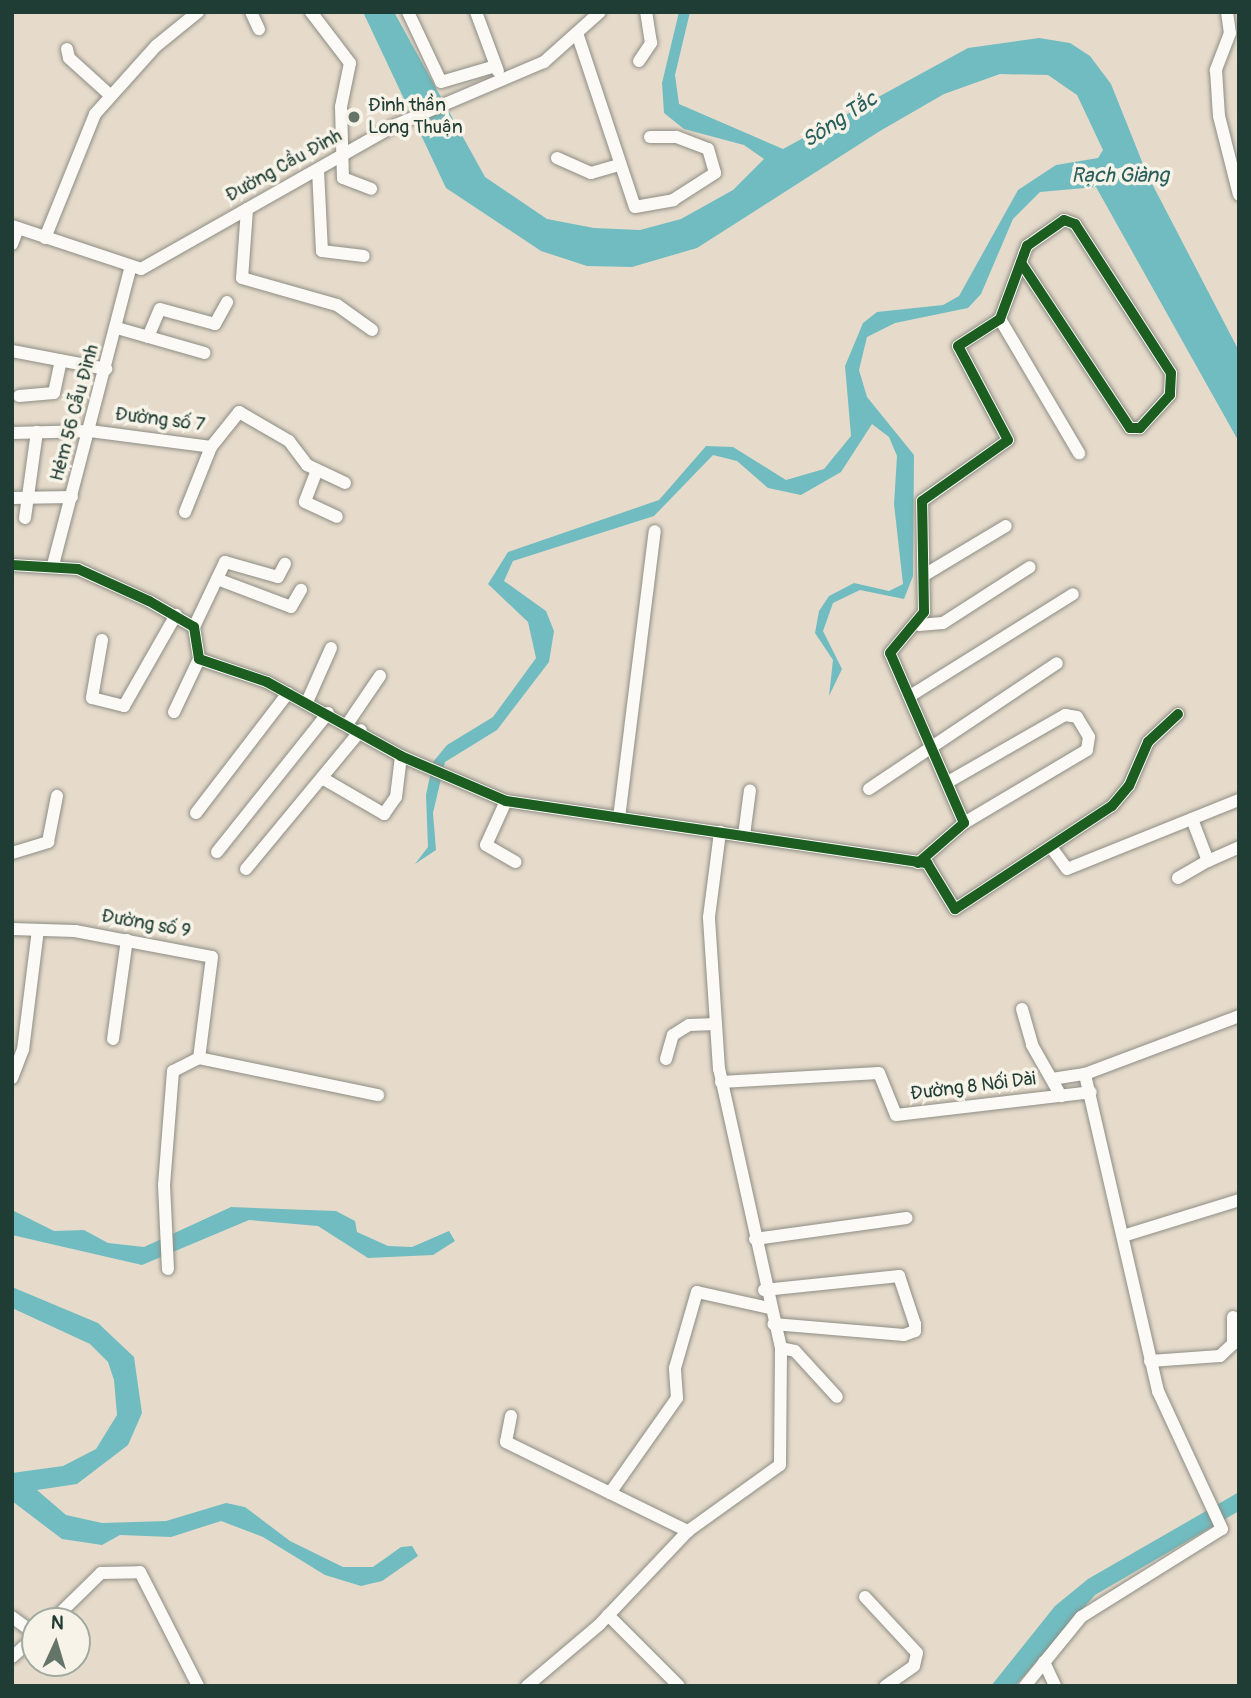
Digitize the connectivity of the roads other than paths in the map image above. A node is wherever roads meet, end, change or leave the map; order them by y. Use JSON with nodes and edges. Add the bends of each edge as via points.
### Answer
{"nodes":[{"id":1,"x":198,"y":12,"type":"edge"},
{"id":2,"x":251,"y":12,"type":"edge"},
{"id":3,"x":311,"y":12,"type":"edge"},
{"id":4,"x":408,"y":12,"type":"edge"},
{"id":5,"x":476,"y":12,"type":"edge"},
{"id":6,"x":600,"y":12,"type":"edge"},
{"id":7,"x":646,"y":12,"type":"edge"},
{"id":8,"x":1227,"y":12,"type":"edge"},
{"id":9,"x":259,"y":29,"type":"dead end"},
{"id":10,"x":577,"y":33,"type":"junction"},
{"id":11,"x":67,"y":49,"type":"dead end"},
{"id":12,"x":639,"y":61,"type":"dead end"},
{"id":13,"x":496,"y":66,"type":"junction"},
{"id":14,"x":502,"y":81,"type":"junction"},
{"id":15,"x":110,"y":96,"type":"junction"},
{"id":16,"x":650,"y":137,"type":"dead end"},
{"id":17,"x":341,"y":158,"type":"junction"},
{"id":18,"x":557,"y":158,"type":"dead end"},
{"id":19,"x":619,"y":165,"type":"junction"},
{"id":20,"x":318,"y":170,"type":"junction"},
{"id":21,"x":371,"y":190,"type":"dead end"},
{"id":22,"x":1239,"y":195,"type":"edge"},
{"id":23,"x":247,"y":209,"type":"junction"},
{"id":24,"x":15,"y":227,"type":"edge"},
{"id":25,"x":45,"y":238,"type":"junction"},
{"id":26,"x":12,"y":244,"type":"edge"},
{"id":27,"x":364,"y":256,"type":"dead end"},
{"id":28,"x":1021,"y":262,"type":"junction"},
{"id":29,"x":130,"y":270,"type":"junction"},
{"id":30,"x":227,"y":302,"type":"dead end"},
{"id":31,"x":1000,"y":319,"type":"junction"},
{"id":32,"x":117,"y":328,"type":"junction"},
{"id":33,"x":372,"y":330,"type":"dead end"},
{"id":34,"x":148,"y":337,"type":"junction"},
{"id":35,"x":12,"y":351,"type":"edge"},
{"id":36,"x":205,"y":353,"type":"dead end"},
{"id":37,"x":61,"y":361,"type":"junction"},
{"id":38,"x":106,"y":369,"type":"junction"},
{"id":39,"x":19,"y":396,"type":"dead end"},
{"id":40,"x":90,"y":431,"type":"junction"},
{"id":41,"x":37,"y":432,"type":"junction"},
{"id":42,"x":12,"y":433,"type":"edge"},
{"id":43,"x":211,"y":447,"type":"junction"},
{"id":44,"x":1079,"y":453,"type":"dead end"},
{"id":45,"x":317,"y":470,"type":"junction"},
{"id":46,"x":345,"y":483,"type":"dead end"},
{"id":47,"x":28,"y":496,"type":"junction"},
{"id":48,"x":72,"y":497,"type":"junction"},
{"id":49,"x":12,"y":498,"type":"edge"},
{"id":50,"x":185,"y":512,"type":"dead end"},
{"id":51,"x":337,"y":517,"type":"dead end"},
{"id":52,"x":25,"y":518,"type":"dead end"},
{"id":53,"x":1006,"y":526,"type":"dead end"},
{"id":54,"x":655,"y":531,"type":"dead end"},
{"id":55,"x":285,"y":564,"type":"dead end"},
{"id":56,"x":12,"y":565,"type":"edge"},
{"id":57,"x":53,"y":565,"type":"junction"},
{"id":58,"x":1030,"y":567,"type":"dead end"},
{"id":59,"x":926,"y":574,"type":"junction"},
{"id":60,"x":217,"y":579,"type":"junction"},
{"id":61,"x":301,"y":590,"type":"dead end"},
{"id":62,"x":1073,"y":594,"type":"dead end"},
{"id":63,"x":176,"y":615,"type":"junction"},
{"id":64,"x":919,"y":625,"type":"junction"},
{"id":65,"x":194,"y":627,"type":"junction"},
{"id":66,"x":102,"y":640,"type":"dead end"},
{"id":67,"x":331,"y":648,"type":"dead end"},
{"id":68,"x":200,"y":659,"type":"junction"},
{"id":69,"x":1057,"y":663,"type":"dead end"},
{"id":70,"x":380,"y":676,"type":"dead end"},
{"id":71,"x":288,"y":692,"type":"junction"},
{"id":72,"x":910,"y":696,"type":"junction"},
{"id":73,"x":307,"y":702,"type":"junction"},
{"id":74,"x":174,"y":712,"type":"dead end"},
{"id":75,"x":328,"y":713,"type":"junction"},
{"id":76,"x":1178,"y":714,"type":"dead end"},
{"id":77,"x":348,"y":723,"type":"junction"},
{"id":78,"x":361,"y":730,"type":"junction"},
{"id":79,"x":932,"y":746,"type":"junction"},
{"id":80,"x":406,"y":758,"type":"junction"},
{"id":81,"x":322,"y":778,"type":"junction"},
{"id":82,"x":948,"y":782,"type":"junction"},
{"id":83,"x":869,"y":789,"type":"dead end"},
{"id":84,"x":750,"y":790,"type":"dead end"},
{"id":85,"x":57,"y":796,"type":"dead end"},
{"id":86,"x":1239,"y":800,"type":"edge"},
{"id":87,"x":506,"y":801,"type":"junction"},
{"id":88,"x":196,"y":813,"type":"dead end"},
{"id":89,"x":619,"y":818,"type":"junction"},
{"id":90,"x":1192,"y":819,"type":"junction"},
{"id":91,"x":964,"y":823,"type":"junction"},
{"id":92,"x":720,"y":832,"type":"junction"},
{"id":93,"x":744,"y":835,"type":"junction"},
{"id":94,"x":1051,"y":847,"type":"junction"},
{"id":95,"x":1239,"y":847,"type":"edge"},
{"id":96,"x":217,"y":852,"type":"dead end"},
{"id":97,"x":12,"y":853,"type":"edge"},
{"id":98,"x":1208,"y":861,"type":"junction"},
{"id":99,"x":516,"y":862,"type":"dead end"},
{"id":100,"x":918,"y":863,"type":"junction"},
{"id":101,"x":246,"y":869,"type":"dead end"},
{"id":102,"x":1178,"y":878,"type":"dead end"},
{"id":103,"x":12,"y":929,"type":"edge"},
{"id":104,"x":38,"y":930,"type":"junction"},
{"id":105,"x":127,"y":940,"type":"junction"},
{"id":106,"x":1022,"y":1009,"type":"dead end"},
{"id":107,"x":1239,"y":1016,"type":"edge"},
{"id":108,"x":716,"y":1024,"type":"junction"},
{"id":109,"x":113,"y":1040,"type":"dead end"},
{"id":110,"x":18,"y":1048,"type":"edge"},
{"id":111,"x":199,"y":1058,"type":"junction"},
{"id":112,"x":666,"y":1059,"type":"dead end"},
{"id":113,"x":1085,"y":1074,"type":"junction"},
{"id":114,"x":12,"y":1078,"type":"edge"},
{"id":115,"x":1052,"y":1079,"type":"junction"},
{"id":116,"x":720,"y":1082,"type":"junction"},
{"id":117,"x":1091,"y":1092,"type":"junction"},
{"id":118,"x":378,"y":1095,"type":"dead end"},
{"id":119,"x":1061,"y":1096,"type":"junction"},
{"id":120,"x":1239,"y":1200,"type":"edge"},
{"id":121,"x":907,"y":1218,"type":"dead end"},
{"id":122,"x":1123,"y":1236,"type":"junction"},
{"id":123,"x":755,"y":1239,"type":"junction"},
{"id":124,"x":168,"y":1265,"type":"dead end"},
{"id":125,"x":764,"y":1290,"type":"junction"},
{"id":126,"x":769,"y":1308,"type":"junction"},
{"id":127,"x":1233,"y":1317,"type":"dead end"},
{"id":128,"x":773,"y":1324,"type":"junction"},
{"id":129,"x":781,"y":1348,"type":"junction"},
{"id":130,"x":1150,"y":1361,"type":"junction"},
{"id":131,"x":837,"y":1397,"type":"dead end"},
{"id":132,"x":511,"y":1416,"type":"dead end"},
{"id":133,"x":610,"y":1493,"type":"junction"},
{"id":134,"x":688,"y":1531,"type":"junction"},
{"id":135,"x":865,"y":1597,"type":"dead end"},
{"id":136,"x":66,"y":1607,"type":"edge"},
{"id":137,"x":608,"y":1615,"type":"junction"},
{"id":138,"x":1044,"y":1661,"type":"junction"},
{"id":139,"x":198,"y":1686,"type":"edge"},
{"id":140,"x":527,"y":1686,"type":"edge"},
{"id":141,"x":679,"y":1686,"type":"edge"},
{"id":142,"x":885,"y":1686,"type":"edge"},
{"id":143,"x":1025,"y":1686,"type":"edge"},
{"id":144,"x":1055,"y":1686,"type":"edge"}],
"edges":[{"from":1,"to":15,"type":"street"},
{"from":2,"to":9,"type":"street"},
{"from":3,"to":17,"type":"street","via":[[349,63]]},
{"from":4,"to":13,"type":"street","via":[[441,82]]},
{"from":5,"to":13,"type":"street"},
{"from":6,"to":10,"type":"street","name":"Đường Cầu Đình"},
{"from":7,"to":12,"type":"street","via":[[651,43]]},
{"from":8,"to":22,"type":"street","via":[[1230,33],[1216,70],[1219,116]]},
{"from":10,"to":14,"type":"street","name":"Đường Cầu Đình","via":[[544,62]]},
{"from":10,"to":19,"type":"street"},
{"from":11,"to":15,"type":"street"},
{"from":13,"to":14,"type":"street"},
{"from":14,"to":17,"type":"street","name":"Đường Cầu Đình","via":[[396,125]]},
{"from":15,"to":25,"type":"street","via":[[95,114]]},
{"from":16,"to":19,"type":"street","via":[[676,137],[708,149],[715,173],[673,200],[639,209]]},
{"from":17,"to":20,"type":"street","name":"Đường Cầu Đình"},
{"from":17,"to":21,"type":"street","via":[[343,178]]},
{"from":18,"to":19,"type":"street","via":[[591,173]]},
{"from":20,"to":23,"type":"street","name":"Đường Cầu Đình"},
{"from":20,"to":27,"type":"street","via":[[322,251]]},
{"from":23,"to":29,"type":"street","name":"Đường Cầu Đình"},
{"from":23,"to":33,"type":"street","via":[[242,278],[337,305]]},
{"from":24,"to":25,"type":"street"},
{"from":24,"to":26,"type":"street"},
{"from":25,"to":29,"type":"street"},
{"from":28,"to":28,"type":"street","via":[[1130,428],[1140,428],[1168,403],[1171,373],[1075,224],[1052,224],[1027,246]]},
{"from":28,"to":31,"type":"street"},
{"from":29,"to":32,"type":"street","name":"Hẻm 56 Cẫu Đình"},
{"from":30,"to":34,"type":"street","via":[[215,324],[160,309]]},
{"from":31,"to":44,"type":"street"},
{"from":31,"to":59,"type":"street","via":[[963,339],[958,355],[1008,440],[925,496],[920,513]]},
{"from":32,"to":34,"type":"street"},
{"from":32,"to":38,"type":"street","name":"Hẻm 56 Cẫu Đình"},
{"from":34,"to":36,"type":"street"},
{"from":35,"to":37,"type":"street"},
{"from":37,"to":38,"type":"street"},
{"from":37,"to":39,"type":"street","via":[[54,393]]},
{"from":38,"to":40,"type":"street","name":"Hẻm 56 Cẫu Đình"},
{"from":40,"to":41,"type":"street","name":"Đường số 7"},
{"from":40,"to":43,"type":"street","name":"Đường số 7"},
{"from":40,"to":48,"type":"street","name":"Hẻm 56 Cẫu Đình"},
{"from":41,"to":42,"type":"street","name":"Đường số 7"},
{"from":41,"to":47,"type":"street"},
{"from":43,"to":45,"type":"street","name":"Đường số 7","via":[[232,414],[246,414],[289,441]]},
{"from":43,"to":50,"type":"street"},
{"from":45,"to":46,"type":"street","name":"Đường số 7"},
{"from":45,"to":51,"type":"street","via":[[305,502]]},
{"from":47,"to":48,"type":"street"},
{"from":47,"to":49,"type":"street"},
{"from":47,"to":52,"type":"street"},
{"from":48,"to":57,"type":"street","name":"Hẻm 56 Cẫu Đình"},
{"from":53,"to":59,"type":"street"},
{"from":54,"to":89,"type":"street"},
{"from":55,"to":60,"type":"street","via":[[278,577],[230,560]]},
{"from":56,"to":57,"type":"street"},
{"from":57,"to":63,"type":"street","via":[[78,569]]},
{"from":58,"to":64,"type":"street","via":[[943,624]]},
{"from":59,"to":64,"type":"street"},
{"from":60,"to":61,"type":"street","via":[[291,607]]},
{"from":60,"to":65,"type":"street"},
{"from":62,"to":72,"type":"street"},
{"from":63,"to":65,"type":"street"},
{"from":63,"to":66,"type":"street","via":[[124,706],[92,698]]},
{"from":64,"to":72,"type":"street","via":[[894,641],[890,653]]},
{"from":65,"to":68,"type":"street"},
{"from":67,"to":73,"type":"street"},
{"from":68,"to":71,"type":"street"},
{"from":68,"to":74,"type":"street"},
{"from":69,"to":79,"type":"street"},
{"from":70,"to":77,"type":"street"},
{"from":71,"to":73,"type":"street"},
{"from":71,"to":88,"type":"street"},
{"from":72,"to":79,"type":"street"},
{"from":73,"to":75,"type":"street"},
{"from":75,"to":77,"type":"street"},
{"from":75,"to":96,"type":"street"},
{"from":76,"to":94,"type":"street","via":[[1148,742],[1129,786],[1112,806]]},
{"from":77,"to":78,"type":"street"},
{"from":78,"to":80,"type":"street"},
{"from":78,"to":81,"type":"street"},
{"from":79,"to":82,"type":"street"},
{"from":79,"to":83,"type":"street"},
{"from":80,"to":81,"type":"street","via":[[399,787],[384,814]]},
{"from":80,"to":87,"type":"street","via":[[451,773]]},
{"from":81,"to":101,"type":"street"},
{"from":82,"to":91,"type":"street"},
{"from":82,"to":91,"type":"street","via":[[1065,715],[1077,717],[1089,737],[1087,750]]},
{"from":84,"to":93,"type":"street"},
{"from":85,"to":97,"type":"street","via":[[48,842]]},
{"from":86,"to":90,"type":"street"},
{"from":87,"to":89,"type":"street"},
{"from":87,"to":99,"type":"street","via":[[486,845]]},
{"from":89,"to":92,"type":"street"},
{"from":90,"to":94,"type":"street","via":[[1067,869]]},
{"from":90,"to":98,"type":"street"},
{"from":91,"to":100,"type":"street"},
{"from":92,"to":93,"type":"street"},
{"from":92,"to":108,"type":"street","via":[[709,918]]},
{"from":93,"to":100,"type":"street"},
{"from":94,"to":100,"type":"street","via":[[958,909],[930,865]]},
{"from":95,"to":98,"type":"street"},
{"from":98,"to":102,"type":"street"},
{"from":103,"to":104,"type":"street","name":"Đường số 9"},
{"from":104,"to":105,"type":"street","name":"Đường số 9"},
{"from":104,"to":110,"type":"street"},
{"from":105,"to":109,"type":"street"},
{"from":105,"to":111,"type":"street","name":"Đường số 9","via":[[210,953]]},
{"from":106,"to":115,"type":"street"},
{"from":107,"to":113,"type":"street"},
{"from":108,"to":112,"type":"street","via":[[689,1026],[673,1035]]},
{"from":108,"to":116,"type":"street"},
{"from":110,"to":114,"type":"street"},
{"from":111,"to":118,"type":"street"},
{"from":111,"to":124,"type":"street","via":[[173,1071],[165,1227]]},
{"from":113,"to":115,"type":"street"},
{"from":113,"to":117,"type":"street"},
{"from":115,"to":119,"type":"street"},
{"from":116,"to":119,"type":"street","name":"Đường 8 Nối Dài","via":[[879,1073],[896,1115]]},
{"from":116,"to":123,"type":"street"},
{"from":117,"to":119,"type":"street","name":"Đường 8 Nối Dài"},
{"from":117,"to":122,"type":"street"},
{"from":120,"to":122,"type":"street"},
{"from":121,"to":123,"type":"street"},
{"from":122,"to":130,"type":"street"},
{"from":123,"to":125,"type":"street"},
{"from":125,"to":126,"type":"street"},
{"from":125,"to":128,"type":"street","via":[[899,1276],[915,1331],[904,1335]]},
{"from":126,"to":128,"type":"street"},
{"from":126,"to":133,"type":"street","via":[[697,1292],[675,1368],[677,1398]]},
{"from":127,"to":130,"type":"street","via":[[1233,1344],[1220,1356]]},
{"from":128,"to":129,"type":"street"},
{"from":129,"to":131,"type":"street","via":[[795,1351]]},
{"from":129,"to":134,"type":"street","via":[[780,1465]]},
{"from":130,"to":138,"type":"street","via":[[1167,1415],[1209,1496],[1221,1531],[1081,1617]]},
{"from":132,"to":133,"type":"street","via":[[506,1442]]},
{"from":133,"to":134,"type":"street"},
{"from":134,"to":137,"type":"street"},
{"from":135,"to":142,"type":"street","via":[[917,1653],[914,1666]]},
{"from":136,"to":139,"type":"street","via":[[101,1573],[140,1572]]},
{"from":137,"to":140,"type":"street"},
{"from":137,"to":141,"type":"street"},
{"from":138,"to":143,"type":"street"},
{"from":138,"to":144,"type":"street"}]}
